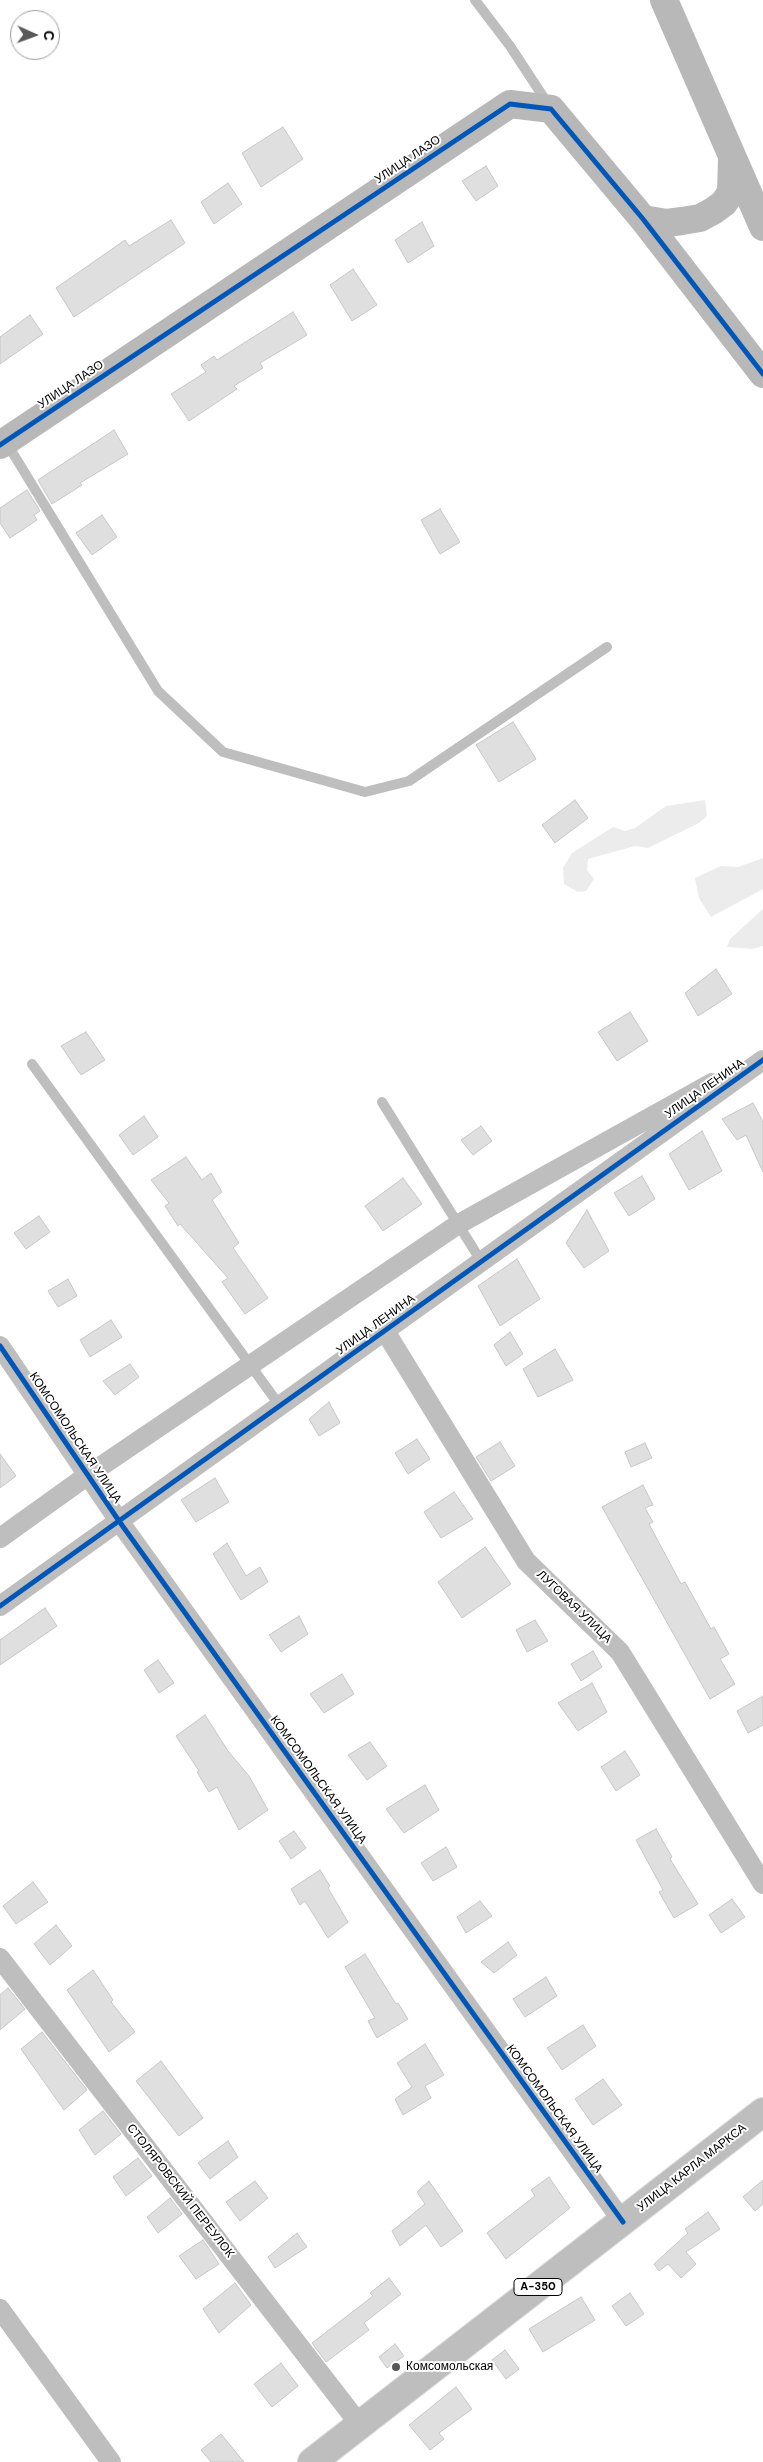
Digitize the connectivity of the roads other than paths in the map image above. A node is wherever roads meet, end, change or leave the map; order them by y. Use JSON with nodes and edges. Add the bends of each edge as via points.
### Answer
{"nodes":[{"id":1,"x":475,"y":0,"type":"edge"},
{"id":2,"x":664,"y":0,"type":"edge"},
{"id":3,"x":551,"y":109,"type":"junction"},
{"id":4,"x":731,"y":150,"type":"junction"},
{"id":5,"x":643,"y":219,"type":"junction"},
{"id":6,"x":763,"y":227,"type":"edge"},
{"id":7,"x":763,"y":374,"type":"edge"},
{"id":8,"x":3,"y":443,"type":"edge"},
{"id":9,"x":607,"y":647,"type":"dead end"},
{"id":10,"x":763,"y":1055,"type":"edge"},
{"id":11,"x":763,"y":1060,"type":"edge"},
{"id":12,"x":32,"y":1064,"type":"dead end"},
{"id":13,"x":382,"y":1102,"type":"dead end"},
{"id":14,"x":457,"y":1225,"type":"junction"},
{"id":15,"x":481,"y":1261,"type":"junction"},
{"id":16,"x":385,"y":1331,"type":"junction"},
{"id":17,"x":0,"y":1346,"type":"edge"},
{"id":18,"x":250,"y":1365,"type":"junction"},
{"id":19,"x":280,"y":1406,"type":"junction"},
{"id":20,"x":88,"y":1475,"type":"junction"},
{"id":21,"x":120,"y":1521,"type":"junction"},
{"id":22,"x":0,"y":1538,"type":"edge"},
{"id":23,"x":0,"y":1606,"type":"edge"},
{"id":24,"x":763,"y":1884,"type":"edge"},
{"id":25,"x":0,"y":1958,"type":"edge"},
{"id":26,"x":763,"y":2112,"type":"edge"},
{"id":27,"x":623,"y":2222,"type":"junction"},
{"id":28,"x":0,"y":2309,"type":"edge"},
{"id":29,"x":360,"y":2425,"type":"junction"},
{"id":30,"x":111,"y":2462,"type":"edge"},
{"id":31,"x":312,"y":2462,"type":"edge"}],
"edges":[{"from":1,"to":3,"type":"lane"},
{"from":2,"to":4,"type":"street"},
{"from":3,"to":5,"type":"street"},
{"from":3,"to":8,"type":"street","name":"УЛИЦА ЛАЗО","via":[[510,104]]},
{"from":4,"to":5,"type":"street","via":[[731,192],[724,203],[700,218],[682,222]]},
{"from":4,"to":6,"type":"street"},
{"from":5,"to":7,"type":"street"},
{"from":8,"to":9,"type":"lane","via":[[158,691],[223,752],[365,792],[409,781]]},
{"from":10,"to":14,"type":"street"},
{"from":11,"to":15,"type":"street","name":"УЛИЦА ЛЕНИНА"},
{"from":12,"to":18,"type":"lane"},
{"from":13,"to":14,"type":"lane"},
{"from":14,"to":15,"type":"lane"},
{"from":14,"to":18,"type":"street"},
{"from":15,"to":16,"type":"street","name":"УЛИЦА ЛЕНИНА"},
{"from":16,"to":19,"type":"street","name":"УЛИЦА ЛЕНИНА"},
{"from":16,"to":24,"type":"street","name":"ЛУГОВАЯ УЛИЦА","via":[[526,1561],[620,1652]]},
{"from":17,"to":20,"type":"street","name":"КОМСОМОЛЬСКАЯ УЛИЦА"},
{"from":18,"to":19,"type":"lane"},
{"from":18,"to":20,"type":"street"},
{"from":19,"to":21,"type":"street","name":"УЛИЦА ЛЕНИНА"},
{"from":20,"to":21,"type":"street","name":"КОМСОМОЛЬСКАЯ УЛИЦА"},
{"from":20,"to":22,"type":"street"},
{"from":21,"to":23,"type":"street","name":"УЛИЦА ЛЕНИНА"},
{"from":21,"to":27,"type":"street","name":"КОМСОМОЛЬСКАЯ УЛИЦА"},
{"from":25,"to":29,"type":"street","name":"СТОЛЯРОВСКИЙ ПЕРЕУЛОК"},
{"from":26,"to":27,"type":"highway","name":"УЛИЦА КАРЛА МАРКСА","number":"А-350"},
{"from":27,"to":29,"type":"highway","name":"УЛИЦА КАРЛА МАРКСА","number":"А-350"},
{"from":28,"to":30,"type":"street"},
{"from":29,"to":31,"type":"highway","name":"УЛИЦА КАРЛА МАРКСА","number":"А-350"}]}
